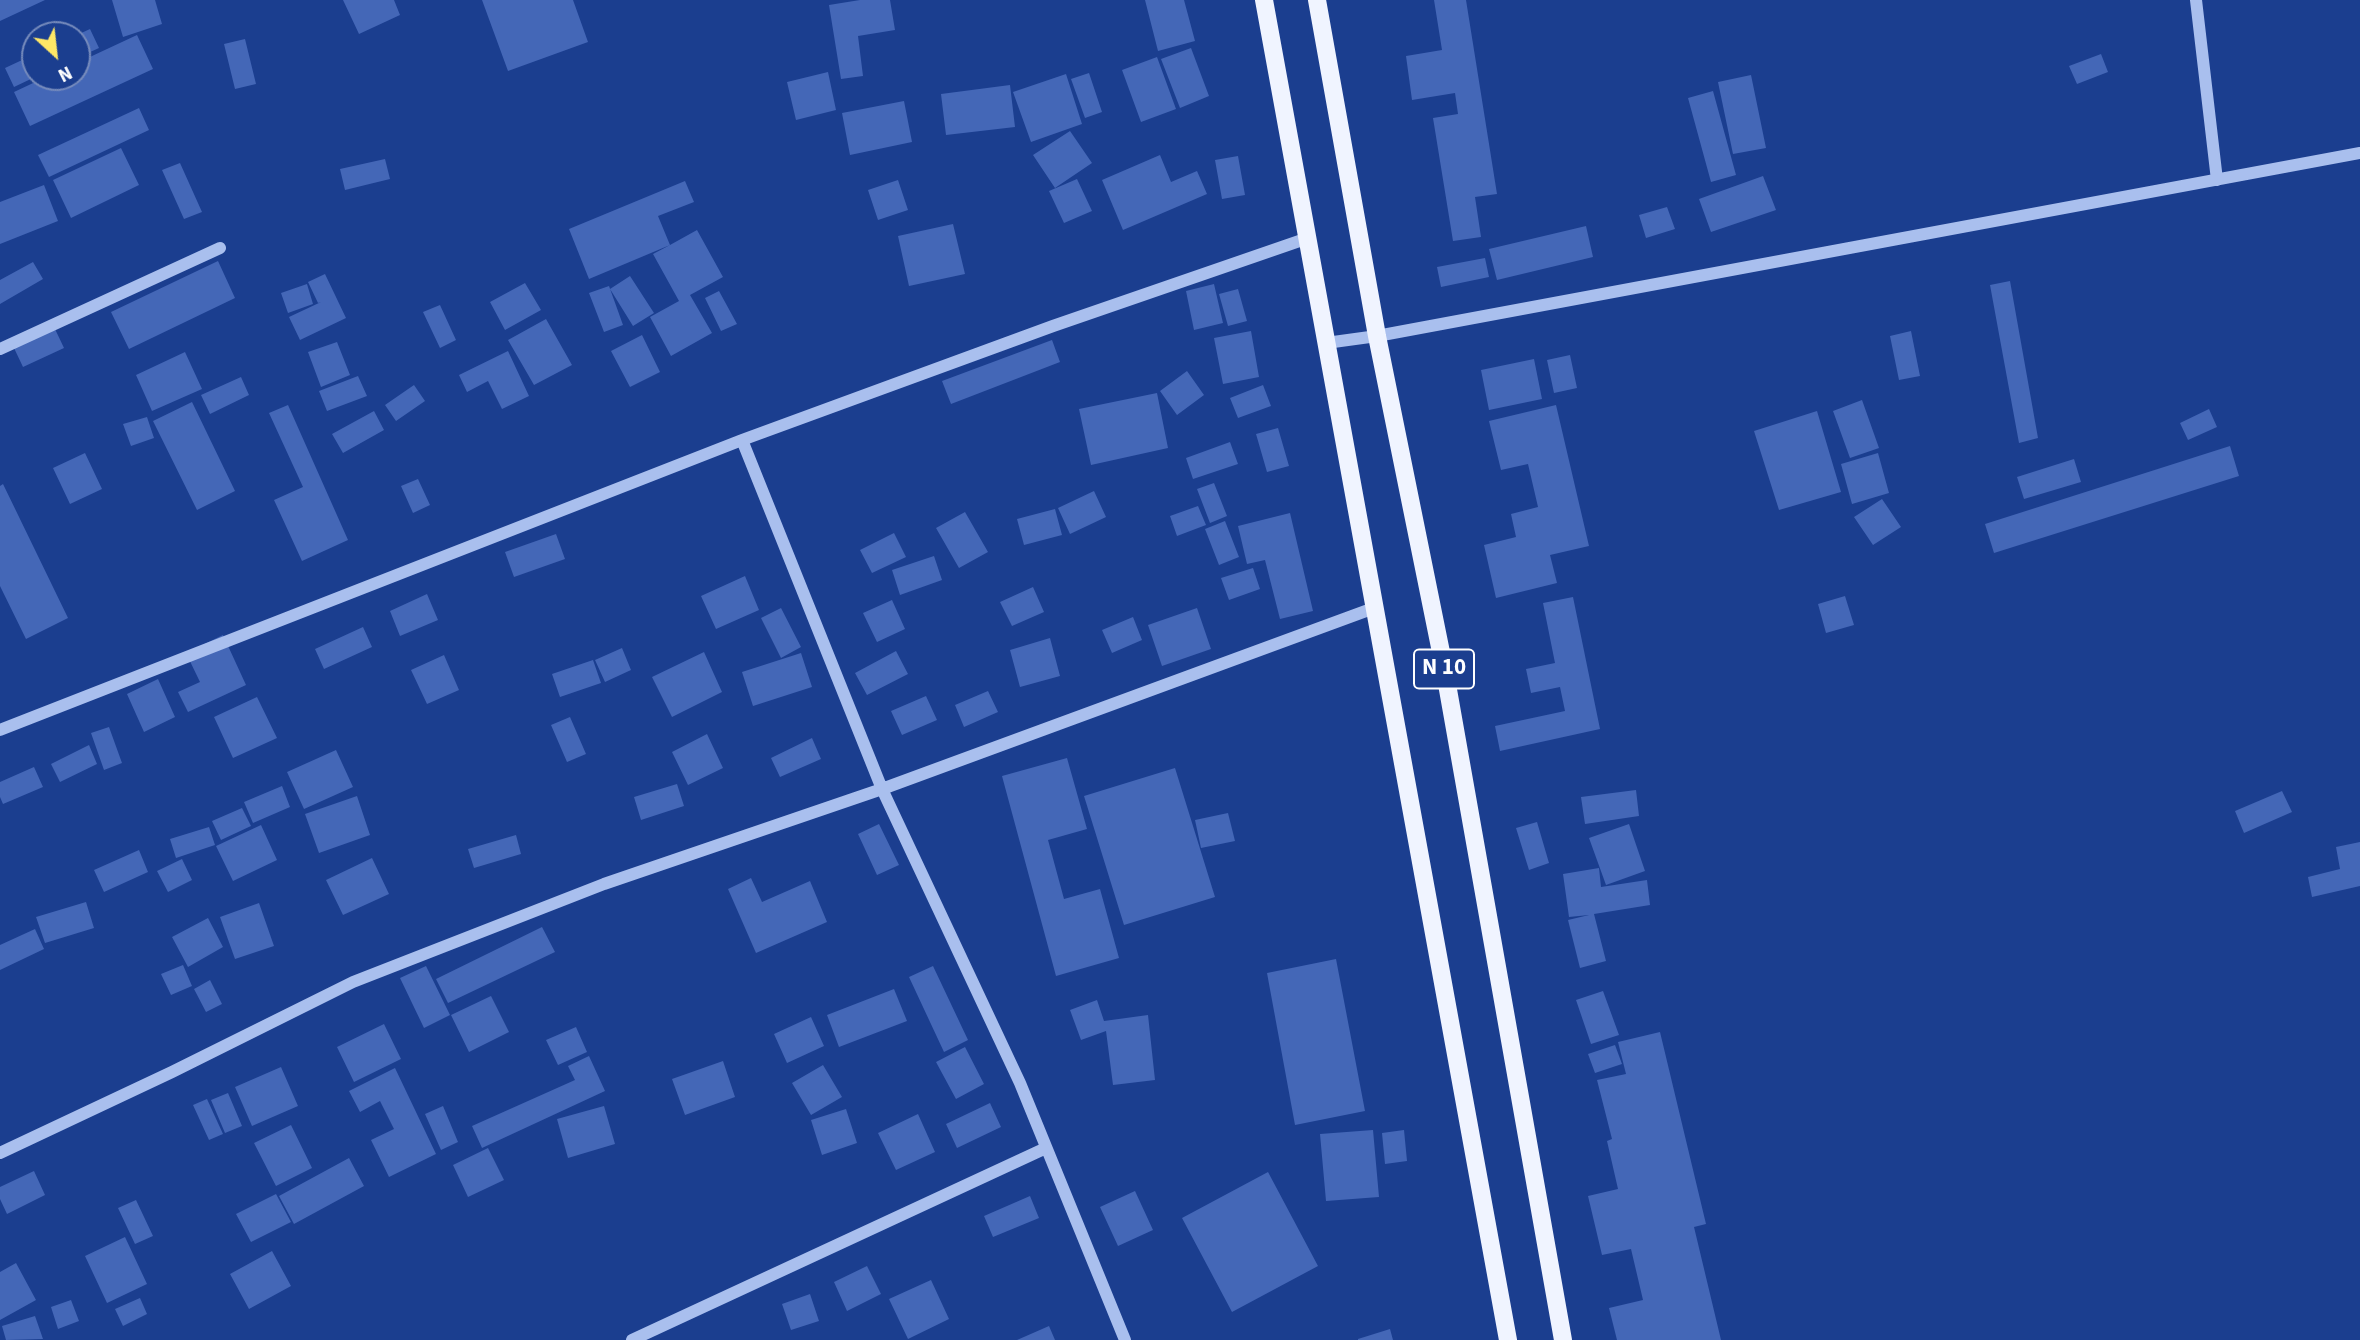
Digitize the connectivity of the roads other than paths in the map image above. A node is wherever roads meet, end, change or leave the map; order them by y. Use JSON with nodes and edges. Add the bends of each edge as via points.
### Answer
{"nodes":[{"id":1,"x":1264,"y":0,"type":"edge"},
{"id":2,"x":1317,"y":0,"type":"edge"},
{"id":3,"x":2196,"y":0,"type":"edge"},
{"id":4,"x":2360,"y":153,"type":"edge"},
{"id":5,"x":2217,"y":180,"type":"junction"},
{"id":6,"x":1308,"y":238,"type":"junction"},
{"id":7,"x":220,"y":248,"type":"dead end"},
{"id":8,"x":1377,"y":336,"type":"junction"},
{"id":9,"x":1326,"y":343,"type":"junction"},
{"id":10,"x":0,"y":349,"type":"edge"},
{"id":11,"x":741,"y":440,"type":"junction"},
{"id":12,"x":1374,"y":608,"type":"junction"},
{"id":13,"x":0,"y":730,"type":"edge"},
{"id":14,"x":882,"y":789,"type":"junction"},
{"id":15,"x":1046,"y":1148,"type":"junction"},
{"id":16,"x":0,"y":1153,"type":"edge"},
{"id":17,"x":632,"y":1340,"type":"edge"},
{"id":18,"x":1125,"y":1340,"type":"edge"},
{"id":19,"x":1508,"y":1340,"type":"edge"},
{"id":20,"x":1563,"y":1340,"type":"edge"}],
"edges":[{"from":1,"to":6,"type":"main road","number":"N 10"},
{"from":2,"to":8,"type":"main road","number":"N 10"},
{"from":3,"to":5,"type":"street"},
{"from":4,"to":5,"type":"street"},
{"from":5,"to":8,"type":"street"},
{"from":6,"to":9,"type":"main road","number":"N 10"},
{"from":6,"to":11,"type":"street"},
{"from":7,"to":10,"type":"street"},
{"from":8,"to":9,"type":"street"},
{"from":8,"to":20,"type":"main road","number":"N 10","via":[[1444,667]]},
{"from":9,"to":12,"type":"main road","number":"N 10"},
{"from":11,"to":13,"type":"street"},
{"from":11,"to":14,"type":"street"},
{"from":12,"to":14,"type":"street"},
{"from":12,"to":19,"type":"main road","number":"N 10"},
{"from":14,"to":15,"type":"street"},
{"from":14,"to":16,"type":"street","via":[[604,884],[353,982]]},
{"from":15,"to":17,"type":"street"},
{"from":15,"to":18,"type":"street"}]}
